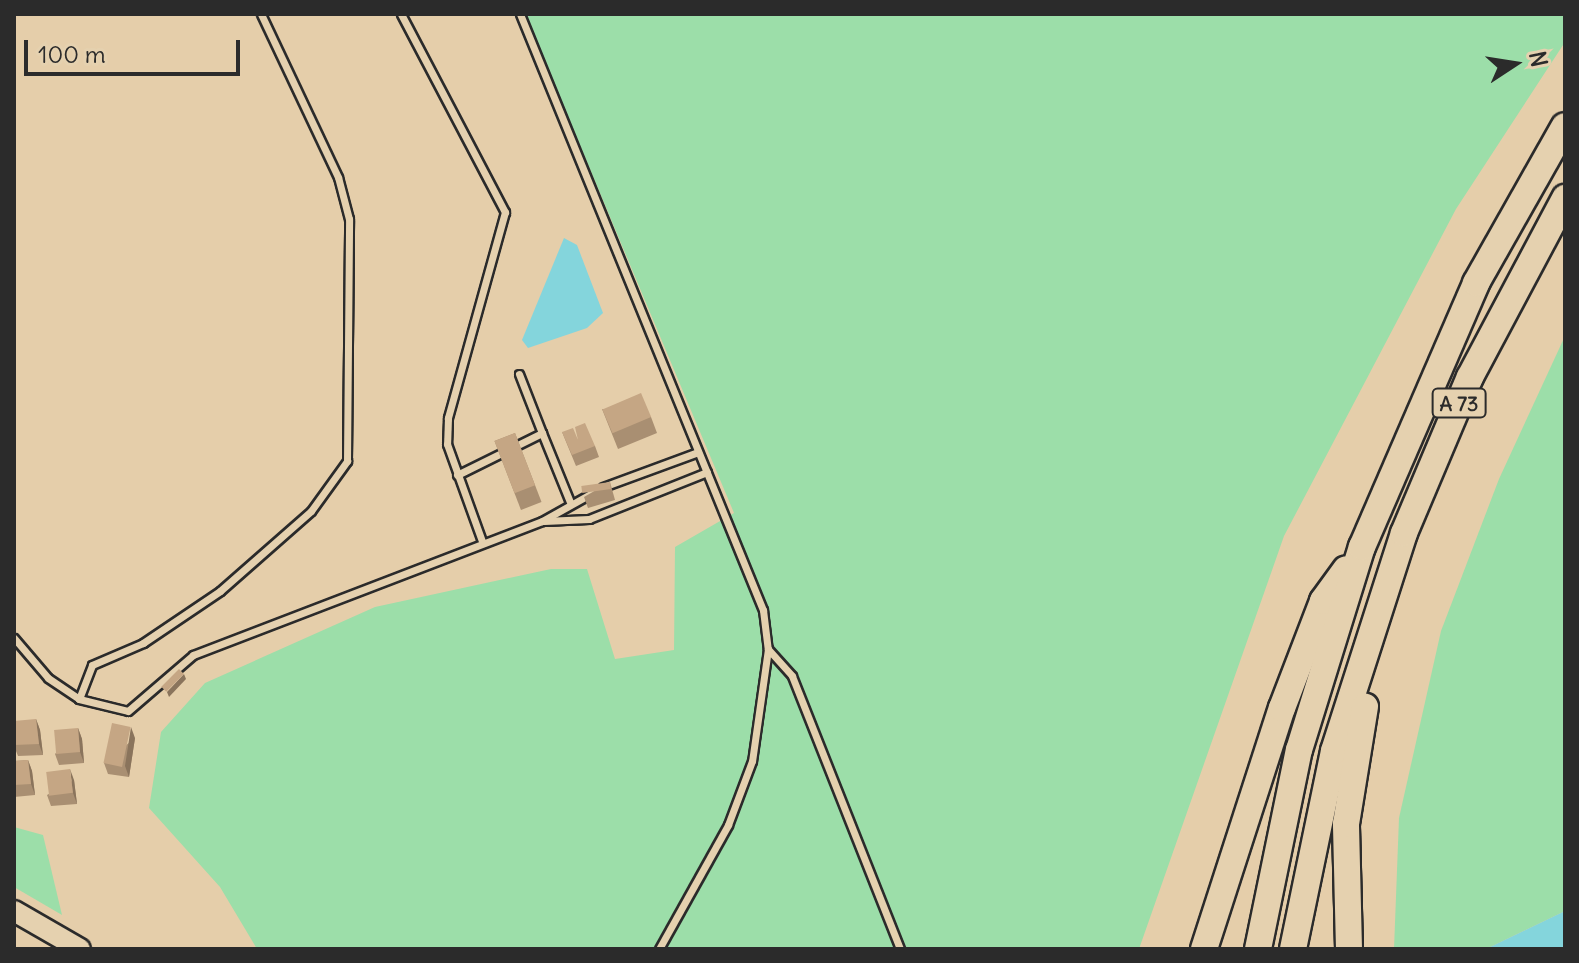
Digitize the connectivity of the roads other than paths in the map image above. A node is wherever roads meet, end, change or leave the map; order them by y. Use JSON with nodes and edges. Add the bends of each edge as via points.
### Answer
{"nodes":[{"id":1,"x":261,"y":14,"type":"edge"},
{"id":2,"x":401,"y":14,"type":"edge"},
{"id":3,"x":520,"y":14,"type":"edge"},
{"id":4,"x":1565,"y":126,"type":"edge"},
{"id":5,"x":1565,"y":198,"type":"edge"},
{"id":6,"x":519,"y":374,"type":"dead end"},
{"id":7,"x":542,"y":433,"type":"junction"},
{"id":8,"x":698,"y":452,"type":"junction"},
{"id":9,"x":707,"y":472,"type":"junction"},
{"id":10,"x":457,"y":475,"type":"junction"},
{"id":11,"x":570,"y":502,"type":"junction"},
{"id":12,"x":542,"y":521,"type":"junction"},
{"id":13,"x":482,"y":541,"type":"junction"},
{"id":14,"x":1362,"y":547,"type":"junction"},
{"id":15,"x":1375,"y":614,"type":"junction"},
{"id":16,"x":14,"y":638,"type":"edge"},
{"id":17,"x":768,"y":649,"type":"junction"},
{"id":18,"x":79,"y":699,"type":"junction"},
{"id":19,"x":14,"y":911,"type":"edge"},
{"id":20,"x":80,"y":949,"type":"edge"},
{"id":21,"x":659,"y":949,"type":"edge"},
{"id":22,"x":900,"y":949,"type":"edge"},
{"id":23,"x":1204,"y":949,"type":"edge"},
{"id":24,"x":1258,"y":949,"type":"edge"},
{"id":25,"x":1293,"y":949,"type":"edge"},
{"id":26,"x":1349,"y":949,"type":"edge"}],
"edges":[{"from":1,"to":18,"type":"lane","via":[[338,177],[349,219],[347,461],[311,511],[220,591],[143,643],[92,665]]},
{"from":2,"to":10,"type":"lane","via":[[505,212],[448,418]]},
{"from":3,"to":8,"type":"lane"},
{"from":4,"to":14,"type":"highway","number":"A 73","via":[[1469,297]]},
{"from":5,"to":15,"type":"highway","number":"A 73","via":[[1470,377]]},
{"from":6,"to":7,"type":"lane"},
{"from":7,"to":10,"type":"lane"},
{"from":7,"to":11,"type":"lane"},
{"from":8,"to":9,"type":"lane"},
{"from":8,"to":11,"type":"lane"},
{"from":9,"to":12,"type":"lane","via":[[589,519]]},
{"from":9,"to":17,"type":"lane","via":[[753,581]]},
{"from":10,"to":13,"type":"lane"},
{"from":11,"to":12,"type":"lane"},
{"from":12,"to":13,"type":"lane"},
{"from":13,"to":18,"type":"lane","via":[[193,655],[128,711]]},
{"from":14,"to":23,"type":"highway","via":[[1323,601],[1307,641]]},
{"from":14,"to":24,"type":"highway","number":"A 73","via":[[1299,750]]},
{"from":15,"to":25,"type":"highway","number":"A 73","via":[[1321,803]]},
{"from":15,"to":26,"type":"highway","number":"A 73","via":[[1375,671],[1346,824]]},
{"from":16,"to":18,"type":"lane","via":[[40,670]]},
{"from":17,"to":21,"type":"lane","via":[[752,761],[728,825]]},
{"from":17,"to":22,"type":"lane","via":[[792,676]]},
{"from":19,"to":20,"type":"main road"}]}
